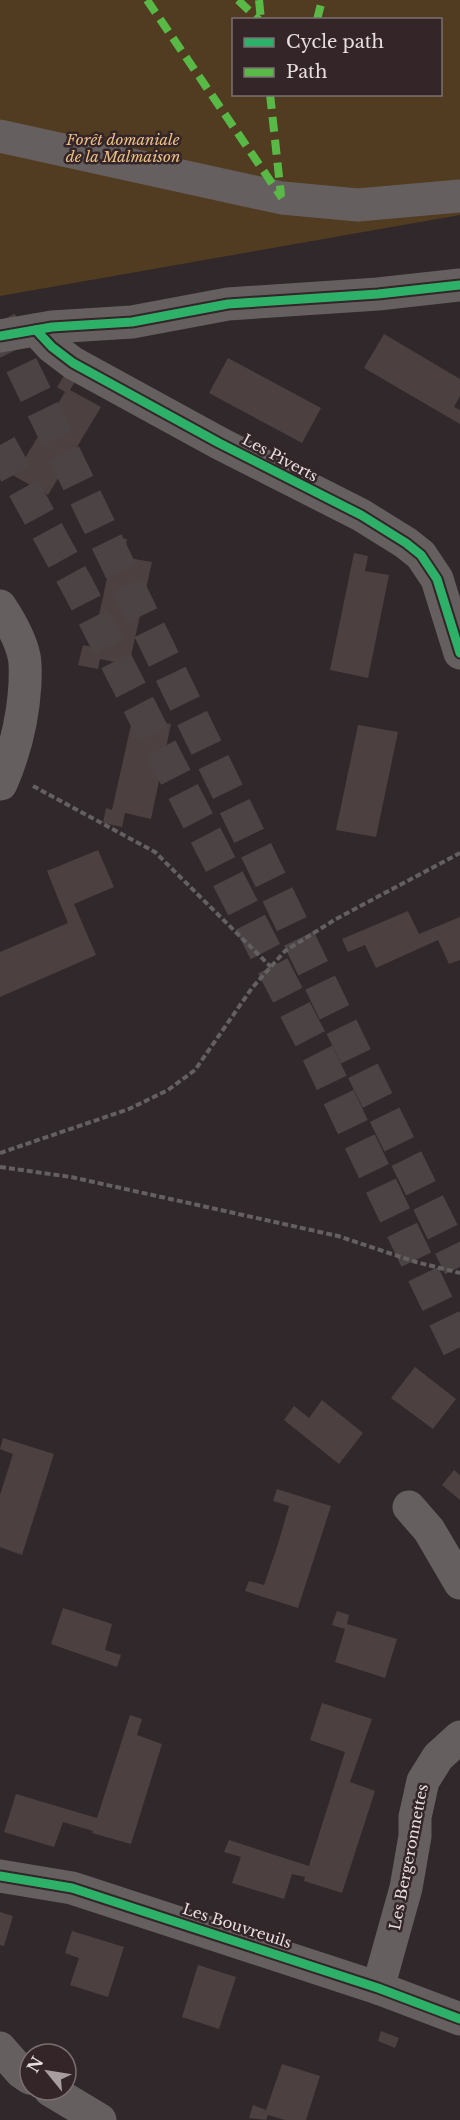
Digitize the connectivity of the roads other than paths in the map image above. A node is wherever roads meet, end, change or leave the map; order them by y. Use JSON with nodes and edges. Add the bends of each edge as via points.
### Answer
{"nodes":[{"id":1,"x":0,"y":136,"type":"edge"},
{"id":2,"x":460,"y":196,"type":"edge"},
{"id":3,"x":460,"y":285,"type":"edge"},
{"id":4,"x":36,"y":330,"type":"junction"},
{"id":5,"x":0,"y":336,"type":"edge"},
{"id":6,"x":0,"y":606,"type":"edge"},
{"id":7,"x":460,"y":653,"type":"edge"},
{"id":8,"x":4,"y":778,"type":"edge"},
{"id":9,"x":409,"y":1507,"type":"dead end"},
{"id":10,"x":460,"y":1583,"type":"edge"},
{"id":11,"x":460,"y":1737,"type":"edge"},
{"id":12,"x":0,"y":1876,"type":"edge"},
{"id":13,"x":378,"y":1988,"type":"junction"},
{"id":14,"x":460,"y":2019,"type":"edge"},
{"id":15,"x":0,"y":2048,"type":"edge"},
{"id":16,"x":17,"y":2073,"type":"edge"},
{"id":17,"x":70,"y":2102,"type":"edge"},
{"id":18,"x":100,"y":2120,"type":"edge"}],
"edges":[{"from":1,"to":2,"type":"street","via":[[282,198],[358,205]]},
{"from":3,"to":4,"type":"street","via":[[228,304],[132,322]]},
{"from":4,"to":5,"type":"street"},
{"from":4,"to":7,"type":"street","name":"Les Piverts","via":[[73,363],[361,515],[406,543],[421,555],[437,579]]},
{"from":6,"to":8,"type":"street","via":[[25,658],[24,705]]},
{"from":9,"to":10,"type":"street","via":[[429,1530]]},
{"from":11,"to":13,"type":"street","name":"Les Bergeronnettes","via":[[438,1757],[423,1781],[406,1888]]},
{"from":12,"to":13,"type":"street","name":"Les Bouvreuils","via":[[72,1888]]},
{"from":13,"to":14,"type":"street","name":"Les Bouvreuils"},
{"from":15,"to":16,"type":"street"},
{"from":17,"to":18,"type":"street"}]}
